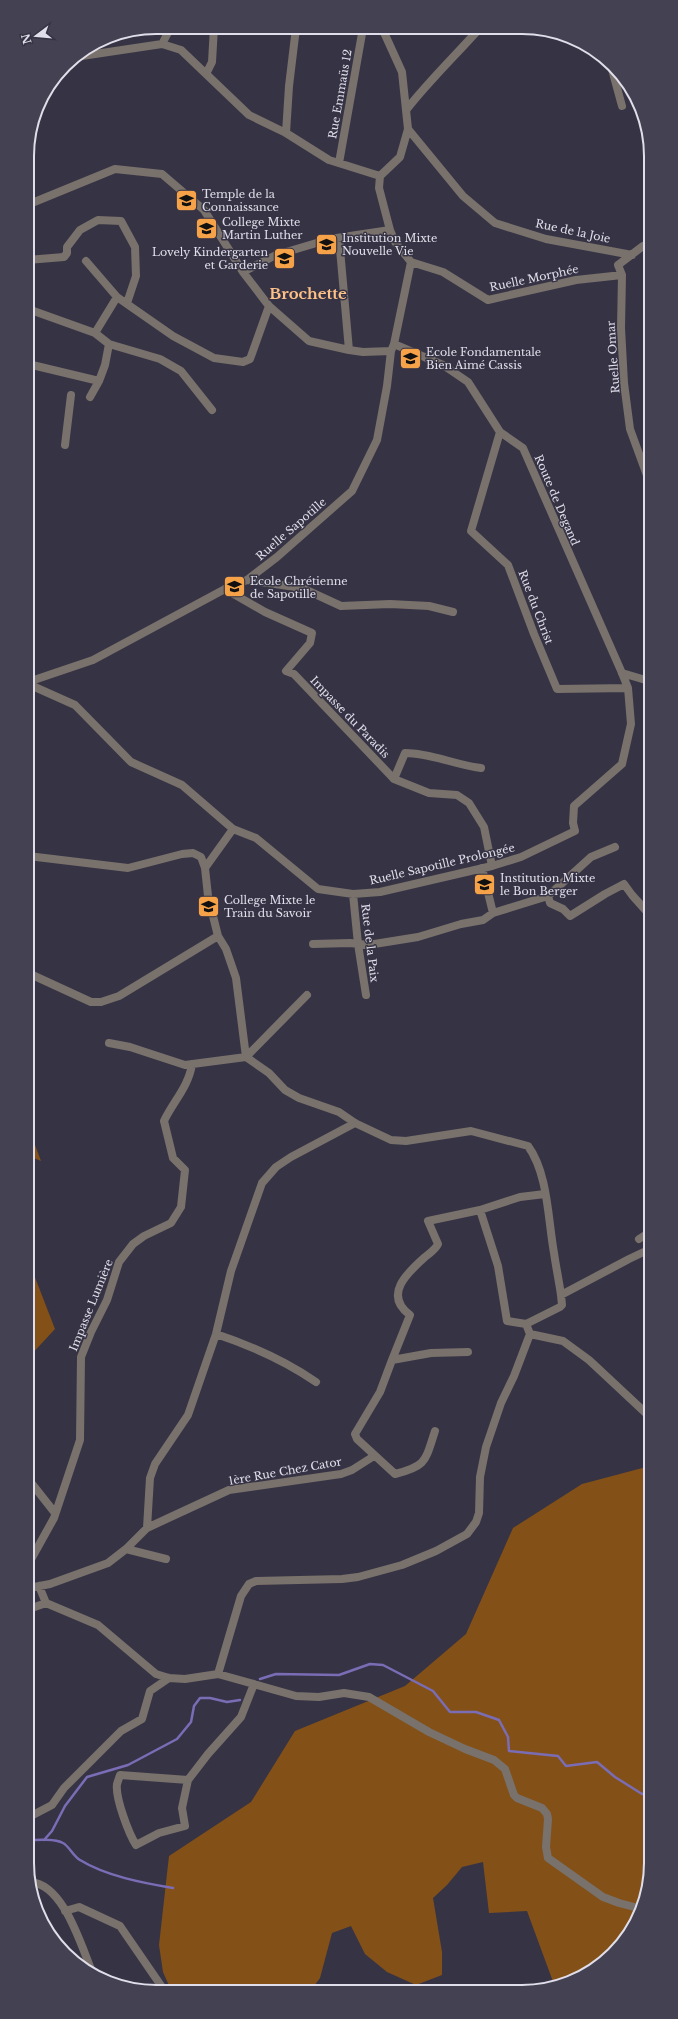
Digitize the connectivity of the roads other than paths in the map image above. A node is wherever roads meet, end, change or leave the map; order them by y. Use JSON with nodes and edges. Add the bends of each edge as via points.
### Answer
{"nodes":[{"id":1,"x":167,"y":34,"type":"edge"},
{"id":2,"x":214,"y":34,"type":"edge"},
{"id":3,"x":295,"y":34,"type":"edge"},
{"id":4,"x":362,"y":34,"type":"edge"},
{"id":5,"x":385,"y":34,"type":"edge"},
{"id":6,"x":475,"y":34,"type":"edge"},
{"id":7,"x":162,"y":44,"type":"junction"},
{"id":8,"x":88,"y":55,"type":"edge"},
{"id":9,"x":207,"y":72,"type":"junction"},
{"id":10,"x":614,"y":76,"type":"edge"},
{"id":11,"x":622,"y":106,"type":"dead end"},
{"id":12,"x":407,"y":109,"type":"junction"},
{"id":13,"x":408,"y":129,"type":"junction"},
{"id":14,"x":286,"y":132,"type":"junction"},
{"id":15,"x":340,"y":163,"type":"junction"},
{"id":16,"x":380,"y":176,"type":"junction"},
{"id":17,"x":34,"y":202,"type":"edge"},
{"id":18,"x":390,"y":230,"type":"junction"},
{"id":19,"x":339,"y":238,"type":"junction"},
{"id":20,"x":644,"y":247,"type":"edge"},
{"id":21,"x":632,"y":254,"type":"junction"},
{"id":22,"x":34,"y":259,"type":"edge"},
{"id":23,"x":86,"y":261,"type":"dead end"},
{"id":24,"x":411,"y":262,"type":"junction"},
{"id":25,"x":243,"y":272,"type":"junction"},
{"id":26,"x":622,"y":275,"type":"junction"},
{"id":27,"x":117,"y":297,"type":"junction"},
{"id":28,"x":127,"y":303,"type":"junction"},
{"id":29,"x":269,"y":306,"type":"junction"},
{"id":30,"x":34,"y":311,"type":"edge"},
{"id":31,"x":95,"y":333,"type":"junction"},
{"id":32,"x":109,"y":344,"type":"junction"},
{"id":33,"x":392,"y":347,"type":"junction"},
{"id":34,"x":348,"y":350,"type":"junction"},
{"id":35,"x":34,"y":365,"type":"edge"},
{"id":36,"x":99,"y":381,"type":"junction"},
{"id":37,"x":71,"y":395,"type":"dead end"},
{"id":38,"x":90,"y":397,"type":"dead end"},
{"id":39,"x":212,"y":410,"type":"dead end"},
{"id":40,"x":500,"y":432,"type":"junction"},
{"id":41,"x":65,"y":445,"type":"dead end"},
{"id":42,"x":644,"y":467,"type":"edge"},
{"id":43,"x":247,"y":580,"type":"junction"},
{"id":44,"x":225,"y":589,"type":"junction"},
{"id":45,"x":453,"y":612,"type":"dead end"},
{"id":46,"x":622,"y":672,"type":"junction"},
{"id":47,"x":644,"y":679,"type":"edge"},
{"id":48,"x":34,"y":681,"type":"edge"},
{"id":49,"x":34,"y":686,"type":"edge"},
{"id":50,"x":628,"y":688,"type":"junction"},
{"id":51,"x":481,"y":768,"type":"dead end"},
{"id":52,"x":394,"y":779,"type":"junction"},
{"id":53,"x":233,"y":829,"type":"junction"},
{"id":54,"x":615,"y":847,"type":"dead end"},
{"id":55,"x":34,"y":857,"type":"edge"},
{"id":56,"x":492,"y":866,"type":"junction"},
{"id":57,"x":205,"y":868,"type":"junction"},
{"id":58,"x":482,"y":868,"type":"junction"},
{"id":59,"x":353,"y":894,"type":"junction"},
{"id":60,"x":548,"y":896,"type":"junction"},
{"id":61,"x":644,"y":908,"type":"edge"},
{"id":62,"x":493,"y":913,"type":"junction"},
{"id":63,"x":218,"y":936,"type":"junction"},
{"id":64,"x":313,"y":944,"type":"dead end"},
{"id":65,"x":358,"y":944,"type":"junction"},
{"id":66,"x":34,"y":976,"type":"edge"},
{"id":67,"x":307,"y":995,"type":"dead end"},
{"id":68,"x":366,"y":995,"type":"dead end"},
{"id":69,"x":109,"y":1043,"type":"dead end"},
{"id":70,"x":246,"y":1057,"type":"junction"},
{"id":71,"x":192,"y":1064,"type":"junction"},
{"id":72,"x":355,"y":1123,"type":"junction"},
{"id":73,"x":545,"y":1194,"type":"junction"},
{"id":74,"x":480,"y":1210,"type":"junction"},
{"id":75,"x":644,"y":1236,"type":"edge"},
{"id":76,"x":639,"y":1239,"type":"dead end"},
{"id":77,"x":644,"y":1252,"type":"edge"},
{"id":78,"x":561,"y":1296,"type":"junction"},
{"id":79,"x":526,"y":1324,"type":"junction"},
{"id":80,"x":216,"y":1334,"type":"junction"},
{"id":81,"x":530,"y":1334,"type":"junction"},
{"id":82,"x":468,"y":1352,"type":"dead end"},
{"id":83,"x":392,"y":1360,"type":"junction"},
{"id":84,"x":316,"y":1382,"type":"dead end"},
{"id":85,"x":644,"y":1411,"type":"edge"},
{"id":86,"x":435,"y":1431,"type":"dead end"},
{"id":87,"x":374,"y":1456,"type":"junction"},
{"id":88,"x":34,"y":1486,"type":"edge"},
{"id":89,"x":56,"y":1513,"type":"junction"},
{"id":90,"x":147,"y":1528,"type":"junction"},
{"id":91,"x":126,"y":1549,"type":"junction"},
{"id":92,"x":34,"y":1554,"type":"edge"},
{"id":93,"x":166,"y":1559,"type":"dead end"},
{"id":94,"x":39,"y":1586,"type":"junction"},
{"id":95,"x":34,"y":1587,"type":"edge"},
{"id":96,"x":46,"y":1603,"type":"junction"},
{"id":97,"x":34,"y":1607,"type":"edge"},
{"id":98,"x":218,"y":1674,"type":"junction"},
{"id":99,"x":169,"y":1678,"type":"junction"},
{"id":100,"x":254,"y":1684,"type":"junction"},
{"id":101,"x":188,"y":1780,"type":"junction"},
{"id":102,"x":34,"y":1814,"type":"edge"},
{"id":103,"x":35,"y":1882,"type":"edge"},
{"id":104,"x":636,"y":1907,"type":"edge"},
{"id":105,"x":65,"y":1911,"type":"junction"},
{"id":106,"x":88,"y":1964,"type":"edge"},
{"id":107,"x":161,"y":1985,"type":"edge"}],
"edges":[{"from":1,"to":7,"type":"street"},
{"from":2,"to":9,"type":"street","via":[[212,62]]},
{"from":3,"to":14,"type":"street"},
{"from":4,"to":15,"type":"street","name":"Rue Emmaüs 12"},
{"from":5,"to":12,"type":"street","via":[[402,72]]},
{"from":6,"to":12,"type":"street","via":[[451,61],[430,79]]},
{"from":7,"to":8,"type":"street"},
{"from":7,"to":9,"type":"street","via":[[181,50]]},
{"from":9,"to":14,"type":"street","via":[[249,115]]},
{"from":10,"to":11,"type":"street"},
{"from":12,"to":13,"type":"street"},
{"from":13,"to":16,"type":"street","via":[[400,157]]},
{"from":13,"to":21,"type":"street","name":"Rue de la Joie","via":[[463,196],[495,223],[546,239]]},
{"from":14,"to":15,"type":"street","via":[[329,160]]},
{"from":15,"to":16,"type":"street"},
{"from":16,"to":18,"type":"street","via":[[379,188]]},
{"from":17,"to":25,"type":"street","via":[[115,169],[162,174],[204,210]]},
{"from":18,"to":19,"type":"street"},
{"from":18,"to":24,"type":"street","via":[[395,242]]},
{"from":19,"to":25,"type":"street","via":[[276,255]]},
{"from":19,"to":34,"type":"street"},
{"from":20,"to":21,"type":"street","name":"Ruelle Omar"},
{"from":21,"to":26,"type":"street","name":"Ruelle Omar","via":[[618,265]]},
{"from":22,"to":28,"type":"street","via":[[64,257],[67,247],[80,230],[98,220],[121,221],[135,247],[136,276]]},
{"from":23,"to":27,"type":"street"},
{"from":24,"to":26,"type":"street","name":"Ruelle Morphée","via":[[443,272],[488,300],[576,280]]},
{"from":24,"to":33,"type":"street","name":"Ruelle Sapotille"},
{"from":25,"to":29,"type":"street"},
{"from":26,"to":42,"type":"street","name":"Ruelle Omar","via":[[624,383],[630,429]]},
{"from":27,"to":28,"type":"street"},
{"from":27,"to":31,"type":"street"},
{"from":28,"to":29,"type":"street","via":[[173,336],[214,358],[243,362],[250,359]]},
{"from":29,"to":34,"type":"street","via":[[309,341]]},
{"from":30,"to":31,"type":"street"},
{"from":31,"to":32,"type":"street"},
{"from":32,"to":36,"type":"street"},
{"from":32,"to":39,"type":"street","via":[[160,359],[182,371]]},
{"from":33,"to":34,"type":"street","via":[[363,352]]},
{"from":33,"to":40,"type":"street","name":"Route de Degand","via":[[443,365],[468,382]]},
{"from":33,"to":43,"type":"street","name":"Ruelle Sapotille","via":[[376,440],[352,491]]},
{"from":35,"to":36,"type":"street"},
{"from":36,"to":38,"type":"street"},
{"from":37,"to":41,"type":"street"},
{"from":40,"to":46,"type":"street","name":"Route de Degand","via":[[523,448]]},
{"from":40,"to":50,"type":"street","name":"Rue du Christ","via":[[471,531],[508,565],[557,689]]},
{"from":43,"to":44,"type":"street","name":"Ruelle Sapotille"},
{"from":43,"to":45,"type":"street","via":[[302,588],[341,606],[429,606]]},
{"from":44,"to":48,"type":"street","name":"Ruelle Sapotille","via":[[93,660]]},
{"from":44,"to":52,"type":"street","name":"Impasse du Paradis","via":[[265,612],[312,633],[310,642],[286,671],[294,674]]},
{"from":46,"to":47,"type":"street"},
{"from":46,"to":50,"type":"street","name":"Ruelle Sapotille Prolongée"},
{"from":49,"to":53,"type":"street","name":"Ruelle Sapotille Prolongée","via":[[74,705],[131,762],[182,785]]},
{"from":50,"to":56,"type":"street","name":"Ruelle Sapotille Prolongée","via":[[631,724],[622,764],[574,806],[575,831],[521,857]]},
{"from":51,"to":52,"type":"street","via":[[405,752]]},
{"from":52,"to":56,"type":"street","name":"Impasse du Paradis","via":[[429,793],[457,795],[469,803],[484,827]]},
{"from":53,"to":57,"type":"street"},
{"from":53,"to":59,"type":"street","name":"Ruelle Sapotille Prolongée","via":[[256,838],[318,889]]},
{"from":54,"to":60,"type":"street","via":[[591,857]]},
{"from":55,"to":57,"type":"street","via":[[128,868],[193,853],[201,857]]},
{"from":56,"to":58,"type":"street","name":"Ruelle Sapotille Prolongée"},
{"from":57,"to":63,"type":"street","via":[[208,896]]},
{"from":58,"to":59,"type":"street","name":"Ruelle Sapotille Prolongée","via":[[380,892]]},
{"from":58,"to":62,"type":"street"},
{"from":59,"to":65,"type":"street","name":"Rue de la Paix"},
{"from":60,"to":61,"type":"street","via":[[550,903],[563,909],[570,916],[624,884]]},
{"from":60,"to":62,"type":"street"},
{"from":62,"to":65,"type":"street","via":[[483,920],[418,937],[368,945]]},
{"from":63,"to":66,"type":"street","via":[[119,996],[102,1002],[91,1002]]},
{"from":63,"to":70,"type":"street","via":[[226,949],[236,978]]},
{"from":64,"to":65,"type":"street"},
{"from":65,"to":68,"type":"street","name":"Rue de la Paix"},
{"from":67,"to":70,"type":"street"},
{"from":69,"to":71,"type":"street","via":[[185,1065]]},
{"from":70,"to":71,"type":"street"},
{"from":70,"to":72,"type":"street","via":[[269,1073],[285,1090],[299,1098],[339,1112]]},
{"from":71,"to":89,"type":"street","name":"Impasse Lumière","via":[[190,1078],[164,1121],[173,1158],[185,1170],[181,1207],[171,1223],[133,1244],[119,1262],[107,1300],[82,1357],[80,1440]]},
{"from":72,"to":73,"type":"street","via":[[398,1141],[471,1131],[522,1143],[533,1152]]},
{"from":72,"to":80,"type":"street","via":[[276,1167],[262,1183],[231,1272]]},
{"from":73,"to":74,"type":"street","via":[[520,1197]]},
{"from":73,"to":78,"type":"street"},
{"from":74,"to":79,"type":"street","via":[[498,1266],[507,1321]]},
{"from":74,"to":83,"type":"street","via":[[428,1221],[438,1244],[415,1266],[399,1287],[399,1304],[410,1314]]},
{"from":75,"to":76,"type":"street"},
{"from":77,"to":78,"type":"street"},
{"from":78,"to":79,"type":"street","via":[[560,1307]]},
{"from":79,"to":81,"type":"street"},
{"from":80,"to":84,"type":"street","via":[[259,1349],[292,1365]]},
{"from":80,"to":90,"type":"street","via":[[188,1415],[156,1464],[150,1478]]},
{"from":81,"to":85,"type":"street","via":[[563,1341],[589,1360]]},
{"from":81,"to":98,"type":"street","via":[[486,1447],[480,1476],[479,1513],[467,1534],[436,1551],[379,1572],[342,1580],[256,1581],[249,1584],[241,1596]]},
{"from":82,"to":83,"type":"street","via":[[431,1353]]},
{"from":83,"to":87,"type":"street","via":[[380,1392],[355,1434]]},
{"from":86,"to":87,"type":"street","via":[[424,1462],[411,1470],[395,1474]]},
{"from":87,"to":90,"type":"street","name":"1ère Rue Chez Cator","via":[[341,1474],[229,1490]]},
{"from":88,"to":89,"type":"street"},
{"from":89,"to":92,"type":"street","name":"Impasse Lumière"},
{"from":90,"to":91,"type":"street","name":"1ère Rue Chez Cator"},
{"from":91,"to":93,"type":"street"},
{"from":91,"to":94,"type":"street","name":"1ère Rue Chez Cator","via":[[108,1563]]},
{"from":94,"to":95,"type":"street","name":"1ère Rue Chez Cator"},
{"from":94,"to":96,"type":"street"},
{"from":96,"to":97,"type":"street"},
{"from":96,"to":99,"type":"street","via":[[98,1625],[156,1674]]},
{"from":98,"to":99,"type":"street","via":[[185,1679]]},
{"from":98,"to":100,"type":"street"},
{"from":99,"to":102,"type":"street","via":[[150,1691],[142,1719],[121,1731],[64,1788],[52,1805]]},
{"from":100,"to":101,"type":"street","via":[[241,1717]]},
{"from":100,"to":104,"type":"street","via":[[296,1696],[319,1697],[344,1692],[369,1697],[429,1732],[494,1760],[505,1769],[514,1795],[542,1808],[547,1814],[548,1858],[603,1897]]},
{"from":101,"to":101,"type":"street","via":[[182,1808],[185,1826],[159,1833],[136,1845],[130,1836],[119,1800],[117,1785],[120,1775]]},
{"from":103,"to":105,"type":"street","via":[[51,1890]]},
{"from":105,"to":106,"type":"street"},
{"from":105,"to":107,"type":"street","via":[[79,1907],[120,1926]]}]}
